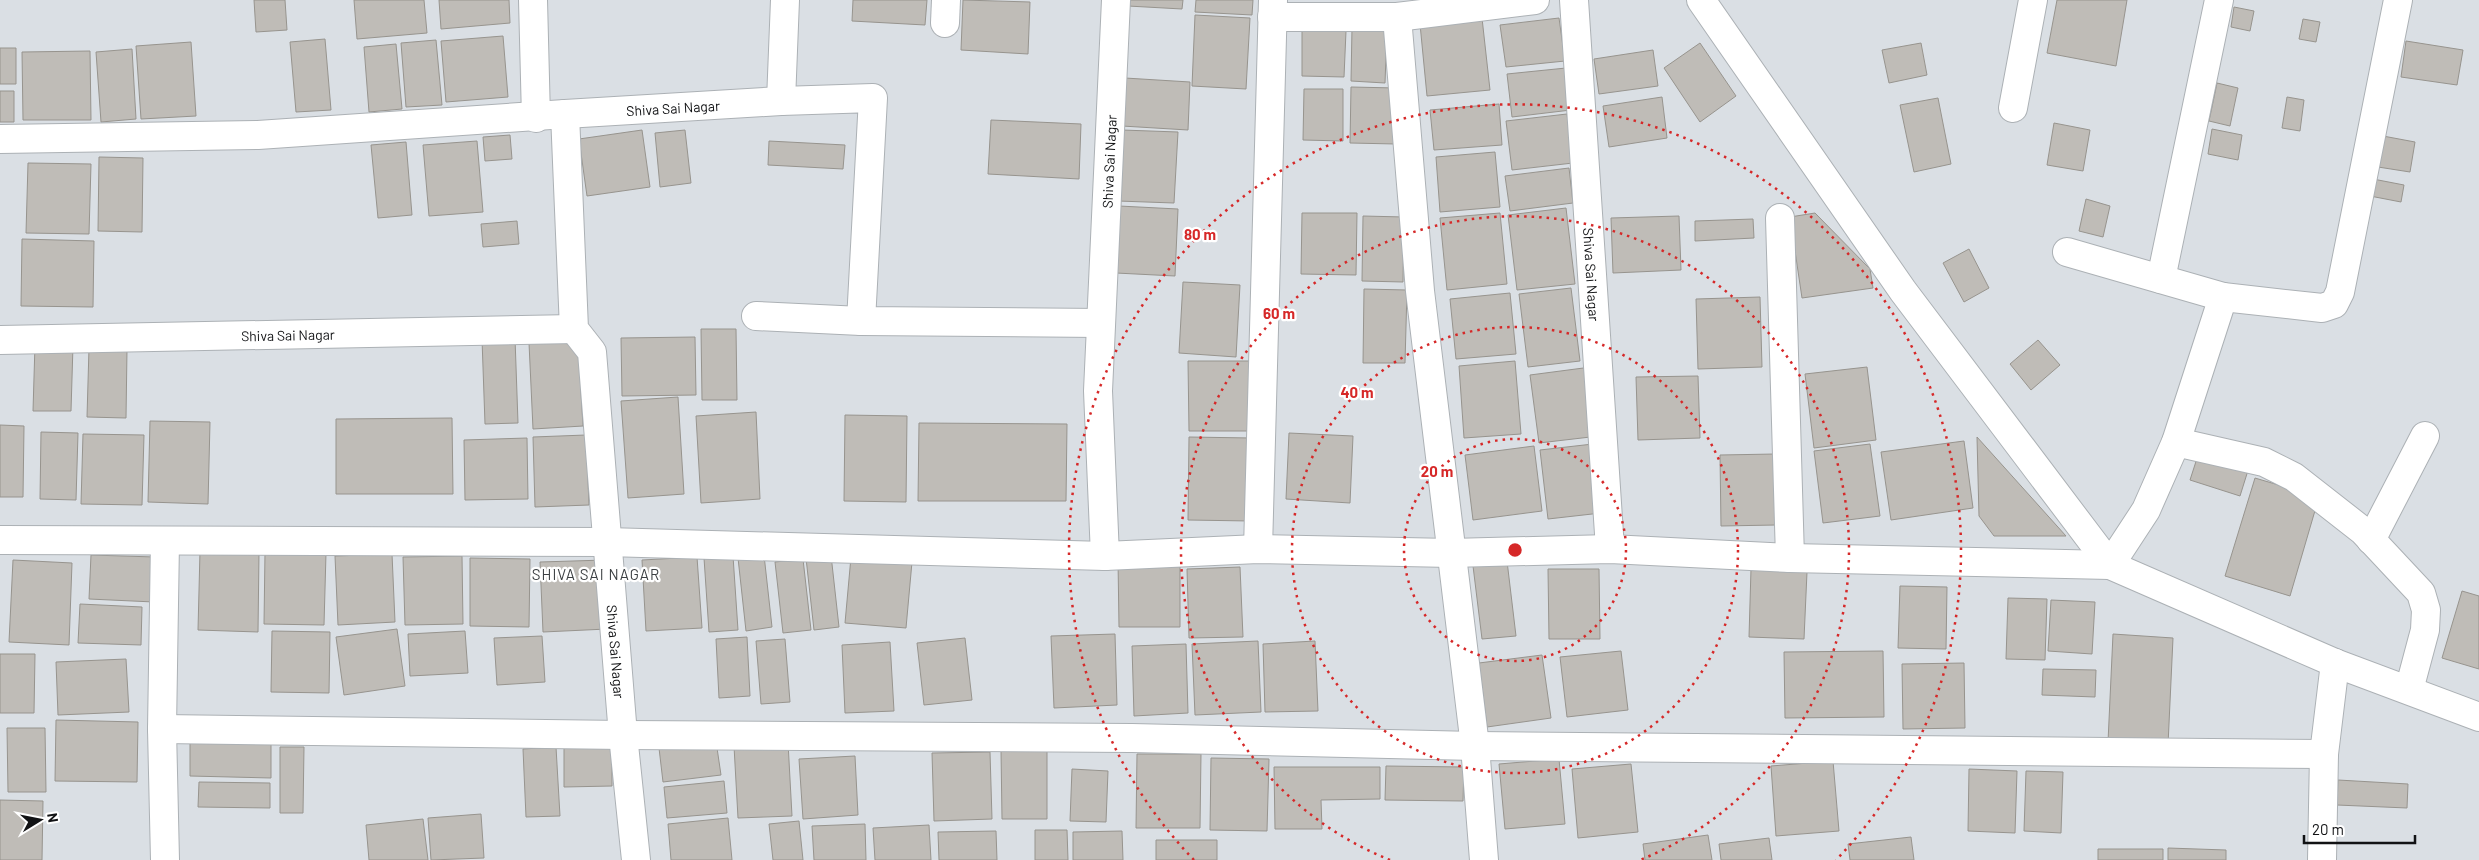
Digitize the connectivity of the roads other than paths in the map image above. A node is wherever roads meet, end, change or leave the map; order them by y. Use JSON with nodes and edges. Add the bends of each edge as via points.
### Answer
{"nodes":[{"id":1,"x":533,"y":0,"type":"edge"},
{"id":2,"x":785,"y":0,"type":"edge"},
{"id":3,"x":1116,"y":0,"type":"edge"},
{"id":4,"x":1535,"y":0,"type":"edge"},
{"id":5,"x":1574,"y":0,"type":"edge"},
{"id":6,"x":1701,"y":0,"type":"edge"},
{"id":7,"x":2033,"y":0,"type":"edge"},
{"id":8,"x":2219,"y":0,"type":"edge"},
{"id":9,"x":2398,"y":0,"type":"edge"},
{"id":10,"x":1273,"y":9,"type":"edge"},
{"id":11,"x":1397,"y":17,"type":"junction"},
{"id":12,"x":781,"y":101,"type":"junction"},
{"id":13,"x":2013,"y":108,"type":"dead end"},
{"id":14,"x":565,"y":114,"type":"junction"},
{"id":15,"x":536,"y":118,"type":"junction"},
{"id":16,"x":0,"y":139,"type":"edge"},
{"id":17,"x":1780,"y":218,"type":"dead end"},
{"id":18,"x":2067,"y":252,"type":"dead end"},
{"id":19,"x":2161,"y":279,"type":"junction"},
{"id":20,"x":2223,"y":297,"type":"junction"},
{"id":21,"x":756,"y":316,"type":"dead end"},
{"id":22,"x":861,"y":321,"type":"junction"},
{"id":23,"x":1101,"y":323,"type":"junction"},
{"id":24,"x":574,"y":329,"type":"junction"},
{"id":25,"x":0,"y":340,"type":"edge"},
{"id":26,"x":2425,"y":436,"type":"dead end"},
{"id":27,"x":2176,"y":442,"type":"junction"},
{"id":28,"x":0,"y":540,"type":"edge"},
{"id":29,"x":2371,"y":540,"type":"junction"},
{"id":30,"x":164,"y":541,"type":"junction"},
{"id":31,"x":607,"y":542,"type":"junction"},
{"id":32,"x":1258,"y":549,"type":"junction"},
{"id":33,"x":1610,"y":549,"type":"junction"},
{"id":34,"x":1451,"y":553,"type":"junction"},
{"id":35,"x":1105,"y":556,"type":"junction"},
{"id":36,"x":1790,"y":558,"type":"junction"},
{"id":37,"x":2110,"y":565,"type":"junction"},
{"id":38,"x":2335,"y":662,"type":"junction"},
{"id":39,"x":2409,"y":690,"type":"junction"},
{"id":40,"x":2479,"y":717,"type":"edge"},
{"id":41,"x":162,"y":729,"type":"junction"},
{"id":42,"x":623,"y":735,"type":"junction"},
{"id":43,"x":1475,"y":746,"type":"junction"},
{"id":44,"x":2324,"y":754,"type":"junction"},
{"id":45,"x":166,"y":860,"type":"edge"},
{"id":46,"x":636,"y":860,"type":"edge"},
{"id":47,"x":1484,"y":860,"type":"edge"},
{"id":48,"x":2322,"y":860,"type":"edge"}],
"edges":[{"from":1,"to":15,"type":"street"},
{"from":2,"to":12,"type":"street"},
{"from":3,"to":23,"type":"street","name":"Shiva Sai Nagar"},
{"from":4,"to":11,"type":"street"},
{"from":5,"to":33,"type":"street","name":"Shiva Sai Nagar"},
{"from":6,"to":37,"type":"street","via":[[1903,291]]},
{"from":7,"to":13,"type":"street"},
{"from":8,"to":19,"type":"street"},
{"from":9,"to":20,"type":"street","via":[[2340,292],[2334,304],[2322,308]]},
{"from":10,"to":11,"type":"street"},
{"from":10,"to":32,"type":"street"},
{"from":11,"to":34,"type":"street","via":[[1420,291]]},
{"from":12,"to":14,"type":"street","name":"Shiva Sai Nagar"},
{"from":12,"to":22,"type":"street","name":"Shiva Sai Nagar","via":[[873,98]]},
{"from":14,"to":15,"type":"street","name":"Shiva Sai Nagar"},
{"from":14,"to":24,"type":"street"},
{"from":15,"to":16,"type":"street","name":"Shiva Sai Nagar","via":[[258,135]]},
{"from":17,"to":36,"type":"street"},
{"from":18,"to":19,"type":"street"},
{"from":19,"to":20,"type":"street"},
{"from":20,"to":27,"type":"street"},
{"from":21,"to":22,"type":"street"},
{"from":22,"to":23,"type":"street"},
{"from":23,"to":35,"type":"street","name":"Shiva Sai Nagar","via":[[1098,391]]},
{"from":24,"to":25,"type":"street","name":"Shiva Sai Nagar"},
{"from":24,"to":31,"type":"street","name":"Shiva Sai Nagar","via":[[592,352]]},
{"from":26,"to":29,"type":"street"},
{"from":27,"to":29,"type":"street","via":[[2264,462],[2294,477]]},
{"from":27,"to":37,"type":"street","via":[[2146,510]]},
{"from":28,"to":30,"type":"street"},
{"from":29,"to":39,"type":"street","via":[[2422,593],[2426,610],[2425,630]]},
{"from":30,"to":31,"type":"street"},
{"from":30,"to":41,"type":"street"},
{"from":31,"to":35,"type":"street"},
{"from":31,"to":42,"type":"street","name":"Shiva Sai Nagar"},
{"from":32,"to":34,"type":"street"},
{"from":32,"to":35,"type":"street"},
{"from":33,"to":34,"type":"street"},
{"from":33,"to":36,"type":"street"},
{"from":34,"to":43,"type":"street"},
{"from":36,"to":37,"type":"street"},
{"from":37,"to":38,"type":"street"},
{"from":38,"to":39,"type":"street"},
{"from":38,"to":44,"type":"street"},
{"from":39,"to":40,"type":"street"},
{"from":41,"to":42,"type":"street"},
{"from":41,"to":45,"type":"street"},
{"from":42,"to":43,"type":"street","via":[[1132,738]]},
{"from":42,"to":46,"type":"street","name":"Shiva Sai Nagar"},
{"from":43,"to":44,"type":"street"},
{"from":43,"to":47,"type":"street"},
{"from":44,"to":48,"type":"street"}]}
